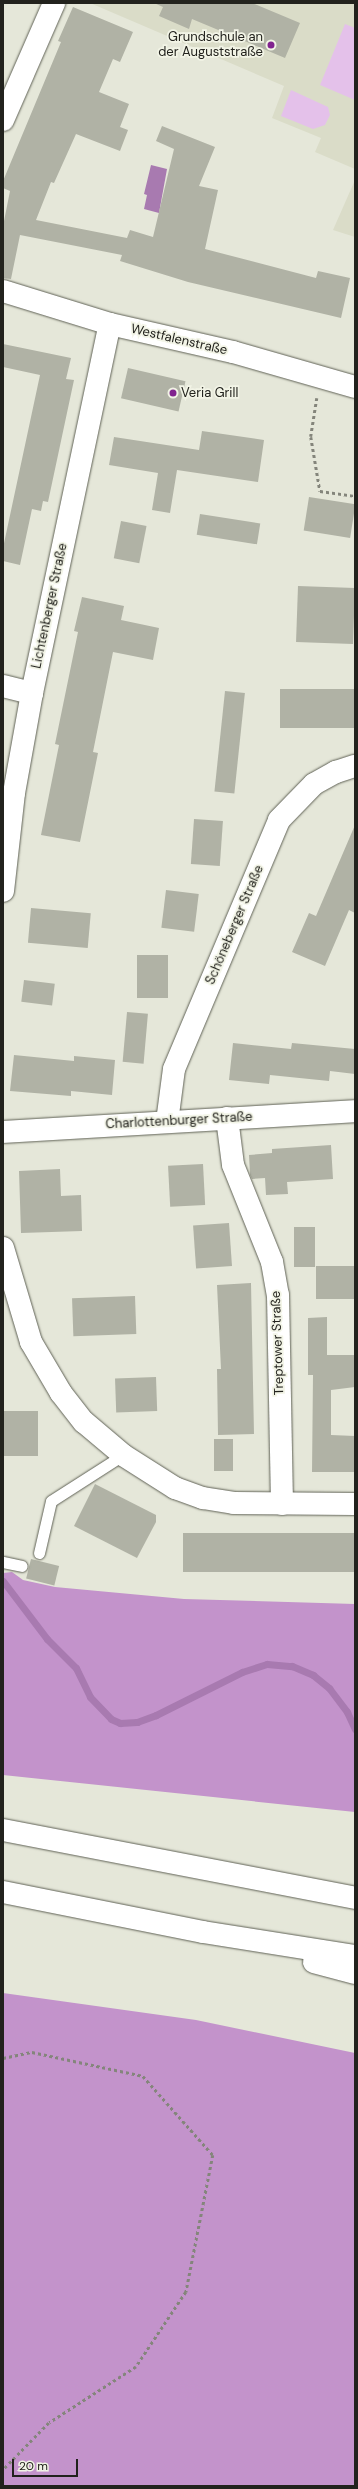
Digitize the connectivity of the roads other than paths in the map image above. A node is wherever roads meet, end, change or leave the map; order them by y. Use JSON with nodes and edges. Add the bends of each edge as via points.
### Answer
{"nodes":[{"id":1,"x":54,"y":3,"type":"edge"},
{"id":2,"x":3,"y":120,"type":"edge"},
{"id":3,"x":3,"y":291,"type":"edge"},
{"id":4,"x":110,"y":324,"type":"junction"},
{"id":5,"x":355,"y":387,"type":"edge"},
{"id":6,"x":3,"y":686,"type":"edge"},
{"id":7,"x":32,"y":693,"type":"junction"},
{"id":8,"x":355,"y":766,"type":"edge"},
{"id":9,"x":3,"y":891,"type":"edge"},
{"id":10,"x":355,"y":1111,"type":"edge"},
{"id":11,"x":227,"y":1118,"type":"junction"},
{"id":12,"x":167,"y":1122,"type":"junction"},
{"id":13,"x":3,"y":1132,"type":"edge"},
{"id":14,"x":3,"y":1248,"type":"edge"},
{"id":15,"x":123,"y":1455,"type":"junction"},
{"id":16,"x":282,"y":1504,"type":"junction"},
{"id":17,"x":355,"y":1504,"type":"edge"},
{"id":18,"x":39,"y":1553,"type":"dead end"},
{"id":19,"x":3,"y":1562,"type":"edge"},
{"id":20,"x":22,"y":1566,"type":"dead end"},
{"id":21,"x":3,"y":1830,"type":"edge"},
{"id":22,"x":3,"y":1892,"type":"edge"},
{"id":23,"x":355,"y":1898,"type":"edge"},
{"id":24,"x":203,"y":1932,"type":"junction"},
{"id":25,"x":355,"y":1956,"type":"edge"},
{"id":26,"x":355,"y":1973,"type":"edge"}],
"edges":[{"from":1,"to":2,"type":"main road"},
{"from":3,"to":4,"type":"main road","name":"Westfalenstraße"},
{"from":4,"to":5,"type":"main road","name":"Westfalenstraße","via":[[321,376]]},
{"from":4,"to":7,"type":"main road","name":"Lichtenberger Straße"},
{"from":6,"to":7,"type":"main road"},
{"from":7,"to":9,"type":"main road","name":"Lichtenberger Straße","via":[[14,793]]},
{"from":8,"to":12,"type":"main road","name":"Schöneberger Straße","via":[[336,772],[314,784],[279,820],[174,1069]]},
{"from":10,"to":11,"type":"main road","name":"Charlottenburger Straße"},
{"from":11,"to":12,"type":"main road","name":"Charlottenburger Straße"},
{"from":11,"to":16,"type":"main road","name":"Treptower Straße","via":[[234,1165],[272,1262],[278,1295]]},
{"from":12,"to":13,"type":"main road","name":"Charlottenburger Straße"},
{"from":14,"to":15,"type":"main road","via":[[30,1342],[61,1393],[84,1422]]},
{"from":15,"to":16,"type":"main road","via":[[175,1488],[203,1498],[234,1503]]},
{"from":15,"to":18,"type":"lane","via":[[51,1500]]},
{"from":16,"to":17,"type":"main road"},
{"from":19,"to":20,"type":"lane"},
{"from":21,"to":23,"type":"main road"},
{"from":22,"to":24,"type":"main road"},
{"from":24,"to":25,"type":"main road"},
{"from":24,"to":26,"type":"main road"}]}
